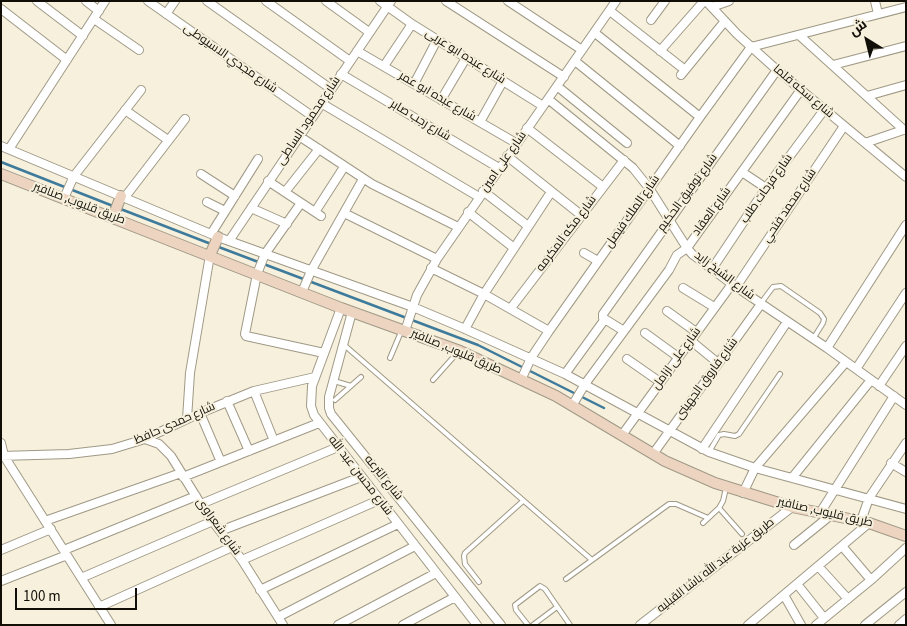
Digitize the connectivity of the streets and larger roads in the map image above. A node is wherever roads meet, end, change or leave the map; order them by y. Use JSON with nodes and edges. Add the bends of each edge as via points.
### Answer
{"nodes":[{"id":1,"x":37,"y":1,"type":"edge"},
{"id":2,"x":86,"y":1,"type":"edge"},
{"id":3,"x":105,"y":1,"type":"edge"},
{"id":4,"x":148,"y":1,"type":"edge"},
{"id":5,"x":175,"y":1,"type":"edge"},
{"id":6,"x":207,"y":1,"type":"edge"},
{"id":7,"x":266,"y":1,"type":"edge"},
{"id":8,"x":326,"y":1,"type":"edge"},
{"id":9,"x":380,"y":1,"type":"edge"},
{"id":10,"x":446,"y":1,"type":"edge"},
{"id":11,"x":508,"y":1,"type":"edge"},
{"id":12,"x":616,"y":1,"type":"edge"},
{"id":13,"x":665,"y":1,"type":"edge"},
{"id":14,"x":729,"y":1,"type":"edge"},
{"id":15,"x":875,"y":1,"type":"edge"},
{"id":16,"x":707,"y":3,"type":"edge"},
{"id":17,"x":389,"y":4,"type":"edge"},
{"id":18,"x":906,"y":6,"type":"edge"},
{"id":19,"x":1,"y":9,"type":"edge"},
{"id":20,"x":99,"y":11,"type":"junction"},
{"id":21,"x":610,"y":11,"type":"junction"},
{"id":22,"x":166,"y":14,"type":"junction"},
{"id":23,"x":878,"y":14,"type":"junction"},
{"id":24,"x":94,"y":19,"type":"junction"},
{"id":25,"x":652,"y":20,"type":"dead end"},
{"id":26,"x":725,"y":21,"type":"junction"},
{"id":27,"x":412,"y":24,"type":"junction"},
{"id":28,"x":370,"y":32,"type":"junction"},
{"id":29,"x":594,"y":32,"type":"junction"},
{"id":30,"x":799,"y":34,"type":"junction"},
{"id":31,"x":83,"y":36,"type":"junction"},
{"id":32,"x":437,"y":40,"type":"junction"},
{"id":33,"x":906,"y":46,"type":"edge"},
{"id":34,"x":751,"y":47,"type":"junction"},
{"id":35,"x":139,"y":50,"type":"dead end"},
{"id":36,"x":582,"y":50,"type":"junction"},
{"id":37,"x":357,"y":51,"type":"junction"},
{"id":38,"x":660,"y":51,"type":"junction"},
{"id":39,"x":466,"y":58,"type":"junction"},
{"id":40,"x":67,"y":60,"type":"junction"},
{"id":41,"x":350,"y":61,"type":"junction"},
{"id":42,"x":575,"y":61,"type":"junction"},
{"id":43,"x":833,"y":65,"type":"junction"},
{"id":44,"x":384,"y":66,"type":"junction"},
{"id":45,"x":777,"y":70,"type":"junction"},
{"id":46,"x":341,"y":74,"type":"junction"},
{"id":47,"x":564,"y":76,"type":"junction"},
{"id":48,"x":503,"y":81,"type":"junction"},
{"id":49,"x":414,"y":84,"type":"junction"},
{"id":50,"x":906,"y":85,"type":"edge"},
{"id":51,"x":557,"y":86,"type":"junction"},
{"id":52,"x":331,"y":89,"type":"junction"},
{"id":53,"x":141,"y":90,"type":"dead end"},
{"id":54,"x":800,"y":91,"type":"junction"},
{"id":55,"x":867,"y":96,"type":"junction"},
{"id":56,"x":441,"y":100,"type":"junction"},
{"id":57,"x":321,"y":103,"type":"junction"},
{"id":58,"x":545,"y":103,"type":"junction"},
{"id":59,"x":126,"y":110,"type":"junction"},
{"id":60,"x":824,"y":110,"type":"junction"},
{"id":61,"x":312,"y":116,"type":"junction"},
{"id":62,"x":700,"y":117,"type":"junction"},
{"id":63,"x":185,"y":119,"type":"dead end"},
{"id":64,"x":480,"y":122,"type":"junction"},
{"id":65,"x":844,"y":126,"type":"junction"},
{"id":66,"x":527,"y":128,"type":"junction"},
{"id":67,"x":905,"y":130,"type":"edge"},
{"id":68,"x":299,"y":136,"type":"junction"},
{"id":69,"x":168,"y":140,"type":"junction"},
{"id":70,"x":516,"y":143,"type":"junction"},
{"id":71,"x":627,"y":143,"type":"dead end"},
{"id":72,"x":865,"y":143,"type":"junction"},
{"id":73,"x":680,"y":146,"type":"junction"},
{"id":74,"x":5,"y":148,"type":"edge"},
{"id":75,"x":319,"y":149,"type":"junction"},
{"id":76,"x":507,"y":156,"type":"junction"},
{"id":77,"x":258,"y":159,"type":"dead end"},
{"id":78,"x":624,"y":160,"type":"junction"},
{"id":79,"x":344,"y":167,"type":"junction"},
{"id":80,"x":499,"y":168,"type":"junction"},
{"id":81,"x":742,"y":172,"type":"junction"},
{"id":82,"x":1,"y":174,"type":"edge"},
{"id":83,"x":201,"y":174,"type":"dead end"},
{"id":84,"x":74,"y":176,"type":"junction"},
{"id":85,"x":906,"y":177,"type":"edge"},
{"id":86,"x":363,"y":179,"type":"junction"},
{"id":87,"x":268,"y":181,"type":"junction"},
{"id":88,"x":602,"y":187,"type":"junction"},
{"id":89,"x":649,"y":188,"type":"junction"},
{"id":90,"x":766,"y":188,"type":"junction"},
{"id":91,"x":285,"y":192,"type":"junction"},
{"id":92,"x":552,"y":192,"type":"junction"},
{"id":93,"x":481,"y":194,"type":"junction"},
{"id":94,"x":123,"y":196,"type":"junction"},
{"id":95,"x":235,"y":196,"type":"junction"},
{"id":96,"x":64,"y":198,"type":"junction"},
{"id":97,"x":207,"y":202,"type":"dead end"},
{"id":98,"x":301,"y":203,"type":"junction"},
{"id":99,"x":250,"y":208,"type":"junction"},
{"id":100,"x":226,"y":211,"type":"junction"},
{"id":101,"x":468,"y":212,"type":"junction"},
{"id":102,"x":344,"y":213,"type":"junction"},
{"id":103,"x":581,"y":215,"type":"junction"},
{"id":104,"x":113,"y":217,"type":"junction"},
{"id":105,"x":669,"y":220,"type":"junction"},
{"id":106,"x":287,"y":224,"type":"junction"},
{"id":107,"x":906,"y":225,"type":"edge"},
{"id":108,"x":528,"y":226,"type":"junction"},
{"id":109,"x":458,"y":227,"type":"junction"},
{"id":110,"x":214,"y":235,"type":"junction"},
{"id":111,"x":228,"y":241,"type":"junction"},
{"id":112,"x":514,"y":248,"type":"junction"},
{"id":113,"x":686,"y":248,"type":"junction"},
{"id":114,"x":584,"y":253,"type":"dead end"},
{"id":115,"x":265,"y":254,"type":"junction"},
{"id":116,"x":210,"y":255,"type":"junction"},
{"id":117,"x":437,"y":259,"type":"junction"},
{"id":118,"x":598,"y":261,"type":"junction"},
{"id":119,"x":431,"y":268,"type":"junction"},
{"id":120,"x":712,"y":269,"type":"junction"},
{"id":121,"x":311,"y":271,"type":"junction"},
{"id":122,"x":257,"y":274,"type":"junction"},
{"id":123,"x":734,"y":285,"type":"junction"},
{"id":124,"x":683,"y":288,"type":"dead end"},
{"id":125,"x":302,"y":292,"type":"junction"},
{"id":126,"x":906,"y":293,"type":"edge"},
{"id":127,"x":484,"y":294,"type":"junction"},
{"id":128,"x":761,"y":304,"type":"junction"},
{"id":129,"x":413,"y":307,"type":"junction"},
{"id":130,"x":341,"y":308,"type":"junction"},
{"id":131,"x":511,"y":308,"type":"junction"},
{"id":132,"x":714,"y":308,"type":"junction"},
{"id":133,"x":666,"y":311,"type":"dead end"},
{"id":134,"x":352,"y":312,"type":"junction"},
{"id":135,"x":604,"y":318,"type":"junction"},
{"id":136,"x":787,"y":322,"type":"junction"},
{"id":137,"x":465,"y":329,"type":"junction"},
{"id":138,"x":404,"y":330,"type":"junction"},
{"id":139,"x":549,"y":330,"type":"junction"},
{"id":140,"x":624,"y":332,"type":"junction"},
{"id":141,"x":696,"y":332,"type":"junction"},
{"id":142,"x":645,"y":333,"type":"dead end"},
{"id":143,"x":690,"y":340,"type":"junction"},
{"id":144,"x":906,"y":346,"type":"edge"},
{"id":145,"x":827,"y":348,"type":"junction"},
{"id":146,"x":324,"y":354,"type":"junction"},
{"id":147,"x":678,"y":357,"type":"junction"},
{"id":148,"x":530,"y":358,"type":"junction"},
{"id":149,"x":627,"y":359,"type":"dead end"},
{"id":150,"x":846,"y":362,"type":"junction"},
{"id":151,"x":718,"y":363,"type":"junction"},
{"id":152,"x":856,"y":369,"type":"junction"},
{"id":153,"x":565,"y":374,"type":"junction"},
{"id":154,"x":315,"y":377,"type":"junction"},
{"id":155,"x":521,"y":380,"type":"junction"},
{"id":156,"x":871,"y":380,"type":"junction"},
{"id":157,"x":660,"y":382,"type":"junction"},
{"id":158,"x":584,"y":384,"type":"junction"},
{"id":159,"x":879,"y":386,"type":"junction"},
{"id":160,"x":254,"y":391,"type":"junction"},
{"id":161,"x":894,"y":396,"type":"junction"},
{"id":162,"x":227,"y":401,"type":"junction"},
{"id":163,"x":906,"y":405,"type":"edge"},
{"id":164,"x":572,"y":406,"type":"junction"},
{"id":165,"x":200,"y":413,"type":"junction"},
{"id":166,"x":637,"y":414,"type":"junction"},
{"id":167,"x":187,"y":419,"type":"junction"},
{"id":168,"x":319,"y":423,"type":"junction"},
{"id":169,"x":669,"y":432,"type":"junction"},
{"id":170,"x":622,"y":435,"type":"junction"},
{"id":171,"x":145,"y":439,"type":"junction"},
{"id":172,"x":274,"y":441,"type":"junction"},
{"id":173,"x":1,"y":443,"type":"edge"},
{"id":174,"x":906,"y":443,"type":"edge"},
{"id":175,"x":338,"y":447,"type":"junction"},
{"id":176,"x":249,"y":450,"type":"junction"},
{"id":177,"x":706,"y":451,"type":"junction"},
{"id":178,"x":654,"y":454,"type":"junction"},
{"id":179,"x":3,"y":456,"type":"edge"},
{"id":180,"x":221,"y":462,"type":"junction"},
{"id":181,"x":891,"y":463,"type":"junction"},
{"id":182,"x":755,"y":468,"type":"junction"},
{"id":183,"x":906,"y":472,"type":"edge"},
{"id":184,"x":182,"y":475,"type":"junction"},
{"id":185,"x":361,"y":477,"type":"junction"},
{"id":186,"x":792,"y":478,"type":"junction"},
{"id":187,"x":834,"y":490,"type":"junction"},
{"id":188,"x":743,"y":493,"type":"junction"},
{"id":189,"x":196,"y":496,"type":"junction"},
{"id":190,"x":869,"y":498,"type":"junction"},
{"id":191,"x":379,"y":500,"type":"junction"},
{"id":192,"x":201,"y":504,"type":"junction"},
{"id":193,"x":792,"y":507,"type":"junction"},
{"id":194,"x":906,"y":510,"type":"edge"},
{"id":195,"x":820,"y":513,"type":"junction"},
{"id":196,"x":831,"y":515,"type":"junction"},
{"id":197,"x":45,"y":521,"type":"junction"},
{"id":198,"x":213,"y":521,"type":"junction"},
{"id":199,"x":865,"y":522,"type":"junction"},
{"id":200,"x":398,"y":524,"type":"junction"},
{"id":201,"x":51,"y":529,"type":"junction"},
{"id":202,"x":220,"y":531,"type":"junction"},
{"id":203,"x":906,"y":536,"type":"edge"},
{"id":204,"x":794,"y":545,"type":"dead end"},
{"id":205,"x":415,"y":546,"type":"junction"},
{"id":206,"x":842,"y":546,"type":"junction"},
{"id":207,"x":232,"y":547,"type":"junction"},
{"id":208,"x":906,"y":548,"type":"edge"},
{"id":209,"x":1,"y":550,"type":"edge"},
{"id":210,"x":65,"y":553,"type":"junction"},
{"id":211,"x":242,"y":560,"type":"junction"},
{"id":212,"x":818,"y":566,"type":"junction"},
{"id":213,"x":436,"y":573,"type":"junction"},
{"id":214,"x":81,"y":578,"type":"junction"},
{"id":215,"x":871,"y":580,"type":"junction"},
{"id":216,"x":1,"y":581,"type":"edge"},
{"id":217,"x":797,"y":584,"type":"junction"},
{"id":218,"x":260,"y":590,"type":"junction"},
{"id":219,"x":906,"y":592,"type":"edge"},
{"id":220,"x":784,"y":595,"type":"junction"},
{"id":221,"x":455,"y":597,"type":"junction"},
{"id":222,"x":848,"y":599,"type":"junction"},
{"id":223,"x":100,"y":607,"type":"junction"},
{"id":224,"x":278,"y":617,"type":"junction"},
{"id":225,"x":824,"y":618,"type":"junction"},
{"id":226,"x":906,"y":619,"type":"edge"},
{"id":227,"x":111,"y":625,"type":"edge"},
{"id":228,"x":284,"y":625,"type":"edge"},
{"id":229,"x":338,"y":625,"type":"edge"},
{"id":230,"x":403,"y":625,"type":"edge"},
{"id":231,"x":477,"y":625,"type":"edge"},
{"id":232,"x":501,"y":625,"type":"edge"},
{"id":233,"x":640,"y":625,"type":"edge"},
{"id":234,"x":748,"y":625,"type":"edge"},
{"id":235,"x":801,"y":625,"type":"edge"},
{"id":236,"x":816,"y":625,"type":"edge"},
{"id":237,"x":865,"y":625,"type":"edge"},
{"id":238,"x":899,"y":625,"type":"edge"}],
"edges":[{"from":1,"to":31,"type":"street"},
{"from":2,"to":20,"type":"street"},
{"from":3,"to":20,"type":"street"},
{"from":4,"to":22,"type":"street","name":"شارع مجدي الاسيوطى"},
{"from":5,"to":22,"type":"street"},
{"from":6,"to":52,"type":"street"},
{"from":7,"to":41,"type":"street"},
{"from":8,"to":28,"type":"street"},
{"from":9,"to":17,"type":"street","name":"شارع عبده ابو عربى"},
{"from":10,"to":47,"type":"street"},
{"from":11,"to":36,"type":"street"},
{"from":12,"to":21,"type":"street","name":"شارع على امين"},
{"from":13,"to":25,"type":"street"},
{"from":14,"to":16,"type":"street"},
{"from":15,"to":23,"type":"street"},
{"from":16,"to":26,"type":"street","name":"شارع سكه قلما"},
{"from":16,"to":38,"type":"street"},
{"from":17,"to":27,"type":"street","name":"شارع عبده ابو عربى"},
{"from":17,"to":28,"type":"street","name":"شارع محمود الساطى"},
{"from":18,"to":23,"type":"street"},
{"from":19,"to":40,"type":"street"},
{"from":20,"to":24,"type":"street"},
{"from":21,"to":29,"type":"street","name":"شارع على امين"},
{"from":21,"to":38,"type":"street"},
{"from":22,"to":61,"type":"street","name":"شارع مجدي الاسيوطى"},
{"from":23,"to":30,"type":"street"},
{"from":24,"to":31,"type":"street"},
{"from":24,"to":35,"type":"street"},
{"from":26,"to":34,"type":"street","name":"شارع سكه قلما"},
{"from":26,"to":38,"type":"street","via":[[683,73]]},
{"from":27,"to":32,"type":"street","name":"شارع عبده ابو عربى"},
{"from":27,"to":44,"type":"street"},
{"from":28,"to":37,"type":"street","name":"شارع محمود الساطى"},
{"from":29,"to":36,"type":"street","name":"شارع على امين"},
{"from":29,"to":62,"type":"street"},
{"from":30,"to":34,"type":"street"},
{"from":30,"to":43,"type":"street"},
{"from":31,"to":40,"type":"street"},
{"from":32,"to":39,"type":"street","name":"شارع عبده ابو عربى"},
{"from":32,"to":49,"type":"street"},
{"from":33,"to":43,"type":"street"},
{"from":34,"to":45,"type":"street","name":"شارع سكه قلما"},
{"from":34,"to":62,"type":"street","name":"شارع الملك فيصل"},
{"from":36,"to":42,"type":"street","name":"شارع على امين"},
{"from":37,"to":41,"type":"street","name":"شارع محمود الساطى"},
{"from":37,"to":44,"type":"street","name":"شارع عبده ابو عمر"},
{"from":39,"to":48,"type":"street","name":"شارع عبده ابو عربى"},
{"from":39,"to":56,"type":"street"},
{"from":40,"to":74,"type":"street"},
{"from":41,"to":46,"type":"street","name":"شارع محمود الساطى"},
{"from":42,"to":47,"type":"street","name":"شارع على امين"},
{"from":42,"to":73,"type":"street"},
{"from":43,"to":55,"type":"street"},
{"from":44,"to":49,"type":"street","name":"شارع عبده ابو عمر"},
{"from":45,"to":54,"type":"street","name":"شارع سكه قلما"},
{"from":45,"to":105,"type":"street","name":"شارع توفيق الحكيم"},
{"from":46,"to":52,"type":"street","name":"شارع محمود الساطى"},
{"from":46,"to":80,"type":"street","name":"شارع رجب صابر"},
{"from":47,"to":51,"type":"street","name":"شارع على امين"},
{"from":48,"to":58,"type":"street","name":"شارع عبده ابو عربى"},
{"from":48,"to":64,"type":"street"},
{"from":49,"to":56,"type":"street","name":"شارع عبده ابو عمر"},
{"from":50,"to":55,"type":"street"},
{"from":51,"to":58,"type":"street","name":"شارع على امين"},
{"from":51,"to":71,"type":"street"},
{"from":52,"to":57,"type":"street","name":"شارع محمود الساطى"},
{"from":53,"to":59,"type":"street"},
{"from":54,"to":60,"type":"street","name":"شارع سكه قلما"},
{"from":54,"to":81,"type":"street","name":"شارع العقاد"},
{"from":55,"to":67,"type":"street"},
{"from":56,"to":64,"type":"street","name":"شارع عبده ابو عمر"},
{"from":57,"to":61,"type":"street","name":"شارع محمود الساطى"},
{"from":57,"to":93,"type":"street"},
{"from":58,"to":66,"type":"street","name":"شارع على امين"},
{"from":58,"to":78,"type":"street","name":"شارع الشيخ زايد"},
{"from":59,"to":69,"type":"street"},
{"from":59,"to":84,"type":"street"},
{"from":60,"to":65,"type":"street","name":"شارع سكه قلما"},
{"from":60,"to":90,"type":"street","name":"شارع فرحات طلب"},
{"from":61,"to":68,"type":"street","name":"شارع محمود الساطى"},
{"from":62,"to":73,"type":"street","name":"شارع الملك فيصل"},
{"from":63,"to":69,"type":"street"},
{"from":64,"to":70,"type":"street","name":"شارع عبده ابو عمر"},
{"from":65,"to":72,"type":"street","name":"شارع سكه قلما"},
{"from":65,"to":123,"type":"street","name":"شارع محمد فتحي"},
{"from":66,"to":70,"type":"street","name":"شارع على امين"},
{"from":66,"to":88,"type":"street"},
{"from":67,"to":72,"type":"street"},
{"from":68,"to":75,"type":"street"},
{"from":68,"to":87,"type":"street","name":"شارع محمود الساطى"},
{"from":69,"to":94,"type":"street"},
{"from":70,"to":76,"type":"street","name":"شارع على امين"},
{"from":72,"to":85,"type":"street","name":"شارع سكه قلما"},
{"from":73,"to":89,"type":"street","name":"شارع الملك فيصل"},
{"from":74,"to":84,"type":"street","name":"طريق قليوب, صنافير"},
{"from":75,"to":79,"type":"street"},
{"from":75,"to":91,"type":"street"},
{"from":76,"to":80,"type":"street","name":"شارع على امين"},
{"from":76,"to":92,"type":"street"},
{"from":77,"to":95,"type":"street"},
{"from":78,"to":88,"type":"street","name":"شارع مكه المكرمه"},
{"from":78,"to":89,"type":"street","name":"شارع الشيخ زايد"},
{"from":79,"to":86,"type":"street"},
{"from":79,"to":98,"type":"street","via":[[318,214]]},
{"from":80,"to":93,"type":"street","name":"شارع على امين"},
{"from":81,"to":90,"type":"street"},
{"from":81,"to":113,"type":"street","name":"شارع العقاد"},
{"from":82,"to":96,"type":"street","name":"طريق قليوب, صنافير"},
{"from":83,"to":95,"type":"street"},
{"from":84,"to":94,"type":"street","name":"طريق قليوب, صنافير"},
{"from":84,"to":96,"type":"street"},
{"from":86,"to":102,"type":"street"},
{"from":86,"to":109,"type":"street"},
{"from":87,"to":91,"type":"street"},
{"from":87,"to":99,"type":"street","name":"شارع محمود الساطى"},
{"from":88,"to":103,"type":"street","name":"شارع مكه المكرمه"},
{"from":89,"to":105,"type":"street","name":"شارع الشيخ زايد"},
{"from":89,"to":118,"type":"street","name":"شارع الملك فيصل"},
{"from":90,"to":120,"type":"street","name":"شارع فرحات طلب"},
{"from":91,"to":98,"type":"street"},
{"from":92,"to":103,"type":"street"},
{"from":92,"to":108,"type":"street"},
{"from":93,"to":101,"type":"street","name":"شارع على امين"},
{"from":93,"to":108,"type":"street"},
{"from":94,"to":104,"type":"street"},
{"from":94,"to":110,"type":"street","name":"طريق قليوب, صنافير"},
{"from":95,"to":100,"type":"street"},
{"from":96,"to":104,"type":"street","name":"طريق قليوب, صنافير"},
{"from":97,"to":100,"type":"street"},
{"from":98,"to":106,"type":"street"},
{"from":99,"to":106,"type":"street"},
{"from":99,"to":111,"type":"street","name":"شارع محمود الساطى"},
{"from":100,"to":110,"type":"street"},
{"from":101,"to":109,"type":"street","name":"شارع على امين"},
{"from":101,"to":112,"type":"street"},
{"from":102,"to":117,"type":"street"},
{"from":102,"to":121,"type":"street"},
{"from":103,"to":131,"type":"street","name":"شارع مكه المكرمه"},
{"from":104,"to":116,"type":"street","name":"طريق قليوب, صنافير"},
{"from":105,"to":113,"type":"street","name":"شارع الشيخ زايد"},
{"from":105,"to":135,"type":"street","name":"شارع توفيق الحكيم","via":[[603,314]]},
{"from":106,"to":115,"type":"street"},
{"from":107,"to":145,"type":"street"},
{"from":108,"to":112,"type":"street"},
{"from":109,"to":117,"type":"street","name":"شارع على امين"},
{"from":110,"to":111,"type":"street","name":"طريق قليوب, صنافير"},
{"from":110,"to":116,"type":"street"},
{"from":111,"to":115,"type":"street","name":"طريق قليوب, صنافير"},
{"from":112,"to":127,"type":"street"},
{"from":113,"to":120,"type":"street","name":"شارع الشيخ زايد"},
{"from":113,"to":140,"type":"street","name":"شارع العقاد"},
{"from":114,"to":118,"type":"street"},
{"from":115,"to":121,"type":"street","name":"طريق قليوب, صنافير"},
{"from":115,"to":122,"type":"street"},
{"from":116,"to":122,"type":"street","name":"طريق قليوب, صنافير"},
{"from":116,"to":167,"type":"street","via":[[190,372]]},
{"from":117,"to":119,"type":"street","name":"شارع على امين"},
{"from":118,"to":139,"type":"street","name":"شارع الملك فيصل"},
{"from":119,"to":127,"type":"street"},
{"from":119,"to":129,"type":"street","name":"شارع على امين"},
{"from":120,"to":123,"type":"street","name":"شارع الشيخ زايد"},
{"from":121,"to":125,"type":"street"},
{"from":121,"to":129,"type":"street","name":"طريق قليوب, صنافير"},
{"from":122,"to":125,"type":"street","name":"طريق قليوب, صنافير"},
{"from":122,"to":146,"type":"street","via":[[246,336]]},
{"from":123,"to":128,"type":"street","name":"شارع الشيخ زايد"},
{"from":123,"to":132,"type":"street","name":"شارع على ازامل"},
{"from":124,"to":132,"type":"street"},
{"from":125,"to":130,"type":"street","name":"طريق قليوب, صنافير"},
{"from":126,"to":152,"type":"street"},
{"from":127,"to":131,"type":"street"},
{"from":127,"to":137,"type":"street"},
{"from":128,"to":136,"type":"street","name":"شارع الشيخ زايد"},
{"from":128,"to":151,"type":"street","name":"شارع فاروق الجهينى"},
{"from":129,"to":137,"type":"street","name":"طريق قليوب, صنافير"},
{"from":129,"to":138,"type":"street","name":"شارع على امين"},
{"from":130,"to":134,"type":"street","name":"طريق قليوب, صنافير"},
{"from":130,"to":146,"type":"street","name":"شارع محسن عبد الله"},
{"from":131,"to":139,"type":"street"},
{"from":132,"to":141,"type":"street","name":"شارع على ازامل"},
{"from":133,"to":141,"type":"street"},
{"from":134,"to":138,"type":"street","name":"طريق قليوب, صنافير"},
{"from":134,"to":232,"type":"street","name":"شارع الترعه","via":[[328,403],[331,414]]},
{"from":135,"to":140,"type":"street"},
{"from":135,"to":153,"type":"street","name":"شارع توفيق الحكيم"},
{"from":136,"to":145,"type":"street","name":"شارع الشيخ زايد"},
{"from":136,"to":177,"type":"street"},
{"from":137,"to":148,"type":"street","name":"طريق قليوب, صنافير"},
{"from":138,"to":155,"type":"street","name":"طريق قليوب, صنافير","via":[[460,351]]},
{"from":139,"to":148,"type":"street","name":"شارع الملك فيصل"},
{"from":140,"to":158,"type":"street","name":"شارع العقاد"},
{"from":141,"to":143,"type":"street","name":"شارع على ازامل"},
{"from":142,"to":147,"type":"street"},
{"from":143,"to":147,"type":"street","name":"شارع على ازامل"},
{"from":143,"to":151,"type":"street"},
{"from":144,"to":159,"type":"street"},
{"from":145,"to":150,"type":"street","name":"شارع الشيخ زايد"},
{"from":146,"to":154,"type":"street","name":"شارع محسن عبد الله"},
{"from":147,"to":157,"type":"street","name":"شارع على ازامل"},
{"from":148,"to":153,"type":"street","name":"طريق قليوب, صنافير"},
{"from":148,"to":155,"type":"street","name":"شارع الملك فيصل"},
{"from":149,"to":157,"type":"street"},
{"from":150,"to":152,"type":"street","name":"شارع الشيخ زايد"},
{"from":150,"to":182,"type":"street"},
{"from":151,"to":169,"type":"street","name":"شارع فاروق الجهينى"},
{"from":152,"to":156,"type":"street","name":"شارع الشيخ زايد"},
{"from":153,"to":158,"type":"street","name":"طريق قليوب, صنافير"},
{"from":154,"to":160,"type":"street","name":"شارع حمدى حافظ"},
{"from":154,"to":168,"type":"street","name":"شارع محسن عبد الله","via":[[310,396]]},
{"from":155,"to":164,"type":"street","name":"طريق قليوب, صنافير"},
{"from":156,"to":159,"type":"street","name":"شارع الشيخ زايد"},
{"from":156,"to":186,"type":"street"},
{"from":157,"to":166,"type":"street","name":"شارع على ازامل"},
{"from":158,"to":164,"type":"street","name":"شارع العقاد"},
{"from":158,"to":166,"type":"street","name":"طريق قليوب, صنافير"},
{"from":159,"to":161,"type":"street","name":"شارع الشيخ زايد"},
{"from":160,"to":162,"type":"street","name":"شارع حمدى حافظ"},
{"from":160,"to":172,"type":"street"},
{"from":161,"to":163,"type":"street","name":"شارع الشيخ زايد"},
{"from":161,"to":187,"type":"street"},
{"from":162,"to":165,"type":"street","name":"شارع حمدى حافظ"},
{"from":162,"to":176,"type":"street"},
{"from":164,"to":170,"type":"street","name":"طريق قليوب, صنافير"},
{"from":165,"to":167,"type":"street","name":"شارع حمدى حافظ"},
{"from":165,"to":180,"type":"street"},
{"from":166,"to":169,"type":"street","name":"طريق قليوب, صنافير"},
{"from":166,"to":170,"type":"street","name":"شارع على ازامل"},
{"from":167,"to":171,"type":"street","name":"شارع حمدى حافظ"},
{"from":168,"to":172,"type":"street"},
{"from":168,"to":175,"type":"street","name":"شارع محسن عبد الله"},
{"from":169,"to":177,"type":"street","name":"طريق قليوب, صنافير"},
{"from":169,"to":178,"type":"street","name":"شارع فاروق الجهينى"},
{"from":170,"to":178,"type":"street","name":"طريق قليوب, صنافير"},
{"from":171,"to":179,"type":"street","name":"شارع حمدى حافظ","via":[[95,452]]},
{"from":171,"to":184,"type":"street","name":"شارع شعراوى","via":[[159,444]]},
{"from":172,"to":176,"type":"street"},
{"from":173,"to":179,"type":"street"},
{"from":174,"to":181,"type":"street"},
{"from":175,"to":185,"type":"street","name":"شارع محسن عبد الله"},
{"from":175,"to":192,"type":"street"},
{"from":176,"to":180,"type":"street"},
{"from":177,"to":182,"type":"street","name":"طريق قليوب, صنافير"},
{"from":178,"to":188,"type":"street","name":"طريق قليوب, صنافير"},
{"from":179,"to":197,"type":"street"},
{"from":180,"to":184,"type":"street"},
{"from":181,"to":183,"type":"street"},
{"from":181,"to":190,"type":"street"},
{"from":182,"to":186,"type":"street","name":"طريق قليوب, صنافير"},
{"from":182,"to":188,"type":"street"},
{"from":184,"to":189,"type":"street","name":"شارع شعراوى"},
{"from":184,"to":197,"type":"street"},
{"from":185,"to":191,"type":"street","name":"شارع محسن عبد الله"},
{"from":185,"to":202,"type":"street"},
{"from":186,"to":187,"type":"street","name":"طريق قليوب, صنافير"},
{"from":187,"to":190,"type":"street","name":"طريق قليوب, صنافير"},
{"from":187,"to":195,"type":"street"},
{"from":188,"to":193,"type":"street","name":"طريق قليوب, صنافير"},
{"from":189,"to":192,"type":"street","name":"شارع شعراوى"},
{"from":189,"to":210,"type":"street"},
{"from":190,"to":194,"type":"street","name":"طريق قليوب, صنافير"},
{"from":190,"to":199,"type":"street"},
{"from":191,"to":200,"type":"street","name":"شارع محسن عبد الله"},
{"from":191,"to":211,"type":"street"},
{"from":192,"to":198,"type":"street","name":"شارع شعراوى"},
{"from":193,"to":195,"type":"street","name":"طريق قليوب, صنافير"},
{"from":193,"to":233,"type":"street","name":"طريق عزبة عبد الله باشا القبليه"},
{"from":195,"to":196,"type":"street","name":"طريق قليوب, صنافير"},
{"from":196,"to":199,"type":"street","name":"طريق قليوب, صنافير"},
{"from":196,"to":204,"type":"street"},
{"from":197,"to":201,"type":"street"},
{"from":198,"to":202,"type":"street","name":"شارع شعراوى"},
{"from":198,"to":214,"type":"street"},
{"from":199,"to":203,"type":"street","name":"طريق قليوب, صنافير"},
{"from":199,"to":206,"type":"street"},
{"from":200,"to":205,"type":"street","name":"شارع محسن عبد الله"},
{"from":200,"to":218,"type":"street"},
{"from":201,"to":209,"type":"street"},
{"from":201,"to":210,"type":"street"},
{"from":202,"to":207,"type":"street","name":"شارع شعراوى"},
{"from":205,"to":213,"type":"street","name":"شارع محسن عبد الله"},
{"from":205,"to":224,"type":"street"},
{"from":206,"to":212,"type":"street"},
{"from":206,"to":215,"type":"street"},
{"from":207,"to":211,"type":"street","name":"شارع شعراوى"},
{"from":207,"to":223,"type":"street"},
{"from":208,"to":215,"type":"street"},
{"from":210,"to":214,"type":"street"},
{"from":210,"to":216,"type":"street"},
{"from":211,"to":218,"type":"street","name":"شارع شعراوى"},
{"from":212,"to":217,"type":"street"},
{"from":212,"to":222,"type":"street"},
{"from":213,"to":221,"type":"street","name":"شارع محسن عبد الله"},
{"from":213,"to":229,"type":"street"},
{"from":214,"to":223,"type":"street"},
{"from":215,"to":222,"type":"street"},
{"from":217,"to":220,"type":"street"},
{"from":217,"to":225,"type":"street"},
{"from":218,"to":224,"type":"street","name":"شارع شعراوى"},
{"from":219,"to":237,"type":"street"},
{"from":220,"to":234,"type":"street"},
{"from":220,"to":235,"type":"street"},
{"from":221,"to":230,"type":"street"},
{"from":221,"to":231,"type":"street","name":"شارع محسن عبد الله"},
{"from":222,"to":225,"type":"street"},
{"from":223,"to":227,"type":"street"},
{"from":224,"to":228,"type":"street","name":"شارع شعراوى"},
{"from":225,"to":236,"type":"street"},
{"from":226,"to":238,"type":"street"}]}
